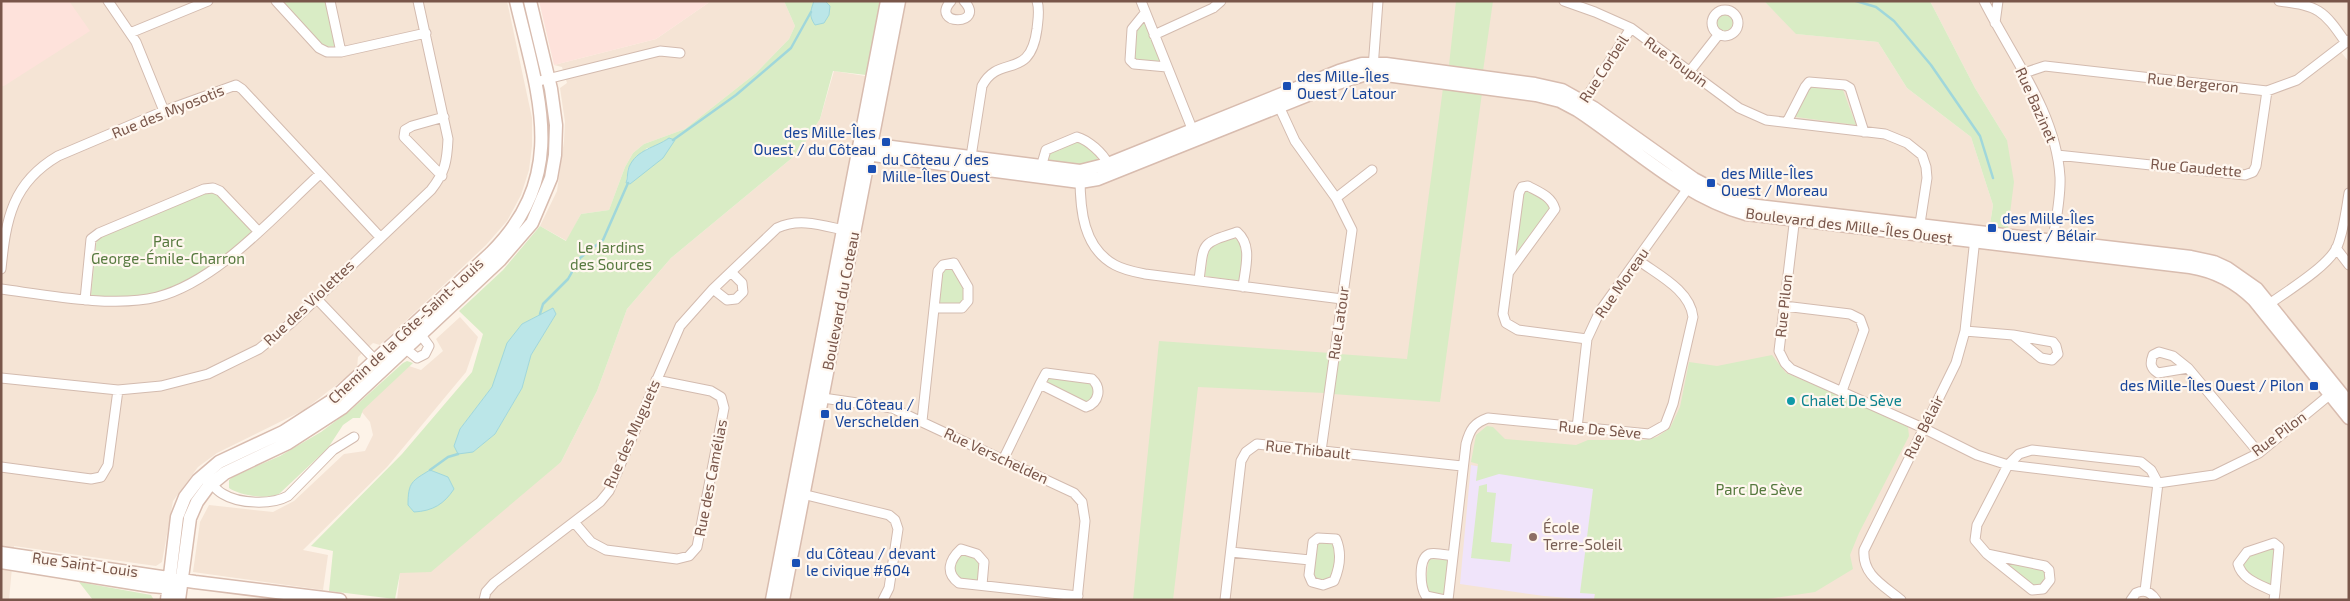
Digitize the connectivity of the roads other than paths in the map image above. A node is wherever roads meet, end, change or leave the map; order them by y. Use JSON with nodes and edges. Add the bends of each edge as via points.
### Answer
{"nodes":[{"id":1,"x":108,"y":1,"type":"edge"},
{"id":2,"x":208,"y":1,"type":"edge"},
{"id":3,"x":276,"y":1,"type":"edge"},
{"id":4,"x":330,"y":1,"type":"edge"},
{"id":5,"x":418,"y":1,"type":"edge"},
{"id":6,"x":516,"y":1,"type":"edge"},
{"id":7,"x":530,"y":1,"type":"edge"},
{"id":8,"x":887,"y":1,"type":"edge"},
{"id":9,"x":899,"y":1,"type":"edge"},
{"id":10,"x":951,"y":1,"type":"edge"},
{"id":11,"x":964,"y":1,"type":"edge"},
{"id":12,"x":1037,"y":1,"type":"edge"},
{"id":13,"x":1141,"y":1,"type":"edge"},
{"id":14,"x":1221,"y":1,"type":"edge"},
{"id":15,"x":1378,"y":1,"type":"edge"},
{"id":16,"x":1564,"y":1,"type":"edge"},
{"id":17,"x":1984,"y":1,"type":"edge"},
{"id":18,"x":1998,"y":1,"type":"edge"},
{"id":19,"x":2279,"y":1,"type":"edge"},
{"id":20,"x":1146,"y":14,"type":"junction"},
{"id":21,"x":1995,"y":24,"type":"junction"},
{"id":22,"x":1631,"y":28,"type":"junction"},
{"id":23,"x":130,"y":32,"type":"junction"},
{"id":24,"x":426,"y":34,"type":"junction"},
{"id":25,"x":1719,"y":34,"type":"dead end"},
{"id":26,"x":1154,"y":35,"type":"junction"},
{"id":27,"x":2347,"y":42,"type":"edge"},
{"id":28,"x":341,"y":52,"type":"junction"},
{"id":29,"x":680,"y":53,"type":"dead end"},
{"id":30,"x":1167,"y":67,"type":"junction"},
{"id":31,"x":1373,"y":68,"type":"junction"},
{"id":32,"x":1690,"y":71,"type":"junction"},
{"id":33,"x":2024,"y":73,"type":"junction"},
{"id":34,"x":548,"y":78,"type":"junction"},
{"id":35,"x":535,"y":82,"type":"junction"},
{"id":36,"x":2267,"y":91,"type":"junction"},
{"id":37,"x":1277,"y":102,"type":"junction"},
{"id":38,"x":1580,"y":106,"type":"junction"},
{"id":39,"x":164,"y":111,"type":"junction"},
{"id":40,"x":444,"y":117,"type":"junction"},
{"id":41,"x":1787,"y":122,"type":"junction"},
{"id":42,"x":1864,"y":132,"type":"junction"},
{"id":43,"x":1194,"y":135,"type":"junction"},
{"id":44,"x":865,"y":149,"type":"junction"},
{"id":45,"x":2058,"y":155,"type":"junction"},
{"id":46,"x":970,"y":163,"type":"junction"},
{"id":47,"x":1108,"y":164,"type":"junction"},
{"id":48,"x":1041,"y":167,"type":"junction"},
{"id":49,"x":1372,"y":170,"type":"dead end"},
{"id":50,"x":320,"y":174,"type":"junction"},
{"id":51,"x":538,"y":175,"type":"junction"},
{"id":52,"x":442,"y":176,"type":"junction"},
{"id":53,"x":1080,"y":177,"type":"junction"},
{"id":54,"x":551,"y":178,"type":"junction"},
{"id":55,"x":1691,"y":184,"type":"junction"},
{"id":56,"x":2349,"y":193,"type":"edge"},
{"id":57,"x":1336,"y":198,"type":"junction"},
{"id":58,"x":1795,"y":216,"type":"junction"},
{"id":59,"x":849,"y":231,"type":"junction"},
{"id":60,"x":1919,"y":231,"type":"junction"},
{"id":61,"x":258,"y":232,"type":"junction"},
{"id":62,"x":380,"y":237,"type":"junction"},
{"id":63,"x":1975,"y":237,"type":"junction"},
{"id":64,"x":2052,"y":246,"type":"junction"},
{"id":65,"x":2336,"y":248,"type":"junction"},
{"id":66,"x":1638,"y":260,"type":"junction"},
{"id":67,"x":2349,"y":265,"type":"edge"},
{"id":68,"x":1,"y":269,"type":"edge"},
{"id":69,"x":731,"y":272,"type":"junction"},
{"id":70,"x":1509,"y":272,"type":"junction"},
{"id":71,"x":1199,"y":280,"type":"junction"},
{"id":72,"x":1243,"y":287,"type":"junction"},
{"id":73,"x":1,"y":289,"type":"edge"},
{"id":74,"x":714,"y":289,"type":"junction"},
{"id":75,"x":316,"y":298,"type":"junction"},
{"id":76,"x":1342,"y":299,"type":"junction"},
{"id":77,"x":85,"y":300,"type":"junction"},
{"id":78,"x":1784,"y":306,"type":"junction"},
{"id":79,"x":2266,"y":307,"type":"junction"},
{"id":80,"x":934,"y":308,"type":"junction"},
{"id":81,"x":1965,"y":331,"type":"junction"},
{"id":82,"x":2013,"y":335,"type":"junction"},
{"id":83,"x":1587,"y":339,"type":"junction"},
{"id":84,"x":380,"y":365,"type":"junction"},
{"id":85,"x":2188,"y":368,"type":"dead end"},
{"id":86,"x":1,"y":378,"type":"edge"},
{"id":87,"x":656,"y":380,"type":"junction"},
{"id":88,"x":1040,"y":384,"type":"junction"},
{"id":89,"x":118,"y":390,"type":"junction"},
{"id":90,"x":1842,"y":391,"type":"junction"},
{"id":91,"x":2334,"y":392,"type":"junction"},
{"id":92,"x":817,"y":397,"type":"junction"},
{"id":93,"x":2349,"y":403,"type":"edge"},
{"id":94,"x":2349,"y":418,"type":"edge"},
{"id":95,"x":922,"y":421,"type":"junction"},
{"id":96,"x":1577,"y":428,"type":"junction"},
{"id":97,"x":1923,"y":428,"type":"junction"},
{"id":98,"x":354,"y":437,"type":"dead end"},
{"id":99,"x":1321,"y":451,"type":"junction"},
{"id":100,"x":2259,"y":453,"type":"junction"},
{"id":101,"x":1003,"y":460,"type":"junction"},
{"id":102,"x":2008,"y":465,"type":"junction"},
{"id":103,"x":1462,"y":466,"type":"junction"},
{"id":104,"x":1,"y":467,"type":"edge"},
{"id":105,"x":207,"y":479,"type":"junction"},
{"id":106,"x":2158,"y":483,"type":"junction"},
{"id":107,"x":798,"y":493,"type":"junction"},
{"id":108,"x":574,"y":522,"type":"junction"},
{"id":109,"x":1,"y":552,"type":"edge"},
{"id":110,"x":1231,"y":552,"type":"junction"},
{"id":111,"x":1987,"y":554,"type":"junction"},
{"id":112,"x":1453,"y":556,"type":"junction"},
{"id":113,"x":1310,"y":560,"type":"junction"},
{"id":114,"x":1,"y":562,"type":"edge"},
{"id":115,"x":982,"y":585,"type":"junction"},
{"id":116,"x":174,"y":589,"type":"edge"},
{"id":117,"x":2145,"y":591,"type":"junction"},
{"id":118,"x":2274,"y":596,"type":"edge"},
{"id":119,"x":294,"y":597,"type":"edge"},
{"id":120,"x":1078,"y":598,"type":"edge"},
{"id":121,"x":276,"y":600,"type":"edge"},
{"id":122,"x":340,"y":600,"type":"edge"},
{"id":123,"x":484,"y":600,"type":"edge"},
{"id":124,"x":772,"y":600,"type":"edge"},
{"id":125,"x":783,"y":600,"type":"edge"},
{"id":126,"x":883,"y":600,"type":"edge"},
{"id":127,"x":1225,"y":600,"type":"edge"},
{"id":128,"x":1446,"y":600,"type":"edge"},
{"id":129,"x":1901,"y":600,"type":"edge"},
{"id":130,"x":2131,"y":600,"type":"edge"},
{"id":131,"x":2156,"y":600,"type":"edge"}],
"edges":[{"from":1,"to":23,"type":"street"},
{"from":2,"to":23,"type":"street"},
{"from":3,"to":28,"type":"street","via":[[319,48],[327,52]]},
{"from":4,"to":28,"type":"street"},
{"from":5,"to":24,"type":"street","name":"Rue des Violettes"},
{"from":6,"to":35,"type":"street","name":"Chemin de la Côte-Saint-Louis"},
{"from":7,"to":34,"type":"street","name":"Chemin de la Côte-Saint-Louis"},
{"from":8,"to":44,"type":"street","name":"Boulevard du Coteau"},
{"from":9,"to":44,"type":"street","name":"Boulevard du Coteau"},
{"from":10,"to":11,"type":"street","via":[[947,14],[950,19],[959,21],[968,13],[968,5]]},
{"from":12,"to":46,"type":"street","via":[[1039,16],[1031,54],[1024,61],[993,72],[982,86]]},
{"from":13,"to":20,"type":"street"},
{"from":14,"to":26,"type":"street","via":[[1213,8]]},
{"from":15,"to":31,"type":"street"},
{"from":16,"to":22,"type":"street","name":"Rue Toupin"},
{"from":17,"to":21,"type":"street","name":"Rue Bazinet"},
{"from":18,"to":21,"type":"street"},
{"from":19,"to":27,"type":"street","via":[[2308,5],[2318,10]]},
{"from":20,"to":26,"type":"street"},
{"from":20,"to":30,"type":"street","via":[[1132,29],[1130,60],[1134,64]]},
{"from":21,"to":33,"type":"street","name":"Rue Bazinet"},
{"from":22,"to":32,"type":"street","name":"Rue Toupin"},
{"from":22,"to":38,"type":"street","name":"Rue Corbeil"},
{"from":23,"to":39,"type":"street"},
{"from":24,"to":28,"type":"street"},
{"from":24,"to":40,"type":"street","name":"Rue des Violettes"},
{"from":25,"to":32,"type":"street"},
{"from":26,"to":30,"type":"street"},
{"from":27,"to":36,"type":"street","name":"Rue Bergeron","via":[[2297,80]]},
{"from":29,"to":34,"type":"street","via":[[660,51]]},
{"from":30,"to":43,"type":"street"},
{"from":31,"to":37,"type":"street","name":"Boulevard des Mille-Îles Ouest","via":[[1344,69]]},
{"from":31,"to":38,"type":"street","name":"Boulevard des Mille-Îles Ouest","via":[[1544,85],[1567,92]]},
{"from":32,"to":41,"type":"street","name":"Rue Toupin","via":[[1738,108],[1766,120]]},
{"from":33,"to":36,"type":"street","name":"Rue Bergeron","via":[[2045,66]]},
{"from":33,"to":45,"type":"street","name":"Rue Bazinet"},
{"from":34,"to":35,"type":"street"},
{"from":34,"to":54,"type":"street","name":"Chemin de la Côte-Saint-Louis","via":[[556,125]]},
{"from":35,"to":51,"type":"street","name":"Chemin de la Côte-Saint-Louis","via":[[543,128]]},
{"from":36,"to":45,"type":"street","name":"Rue Gaudette","via":[[2256,166],[2252,172],[2245,174]]},
{"from":37,"to":43,"type":"street","name":"Boulevard des Mille-Îles Ouest"},
{"from":37,"to":57,"type":"street","name":"Rue Latour","via":[[1295,141]]},
{"from":38,"to":55,"type":"street","name":"Boulevard des Mille-Îles Ouest"},
{"from":39,"to":50,"type":"street","name":"Rue des Myosotis","via":[[236,85]]},
{"from":39,"to":68,"type":"street","name":"Rue des Myosotis","via":[[58,156],[42,166],[23,186],[6,224]]},
{"from":40,"to":52,"type":"street","name":"Rue des Violettes","via":[[448,158]]},
{"from":40,"to":52,"type":"street","via":[[412,126],[405,130],[404,137]]},
{"from":41,"to":42,"type":"street","name":"Rue Toupin"},
{"from":41,"to":42,"type":"street","via":[[1809,82],[1845,85],[1850,88]]},
{"from":42,"to":60,"type":"street","name":"Rue Toupin","via":[[1886,134],[1907,143],[1922,155],[1927,178]]},
{"from":43,"to":47,"type":"street","name":"Boulevard des Mille-Îles Ouest"},
{"from":43,"to":53,"type":"street","name":"Boulevard des Mille-Îles Ouest","via":[[1098,179]]},
{"from":44,"to":46,"type":"street","name":"Boulevard des Mille-Îles Ouest"},
{"from":44,"to":59,"type":"street","name":"Boulevard du Coteau"},
{"from":45,"to":64,"type":"street","name":"Rue Bazinet","via":[[2060,179]]},
{"from":46,"to":48,"type":"street","name":"Boulevard des Mille-Îles Ouest"},
{"from":46,"to":53,"type":"street","name":"Boulevard des Mille-Îles Ouest"},
{"from":47,"to":48,"type":"street","via":[[1102,154],[1077,137],[1046,150]]},
{"from":47,"to":53,"type":"street","name":"Boulevard des Mille-Îles Ouest"},
{"from":48,"to":53,"type":"street","name":"Boulevard des Mille-Îles Ouest"},
{"from":49,"to":57,"type":"street"},
{"from":50,"to":61,"type":"street"},
{"from":50,"to":62,"type":"street","name":"Rue des Myosotis"},
{"from":51,"to":54,"type":"street"},
{"from":51,"to":84,"type":"street","name":"Chemin de la Côte-Saint-Louis","via":[[524,209],[505,238]]},
{"from":52,"to":62,"type":"street","name":"Rue des Violettes"},
{"from":53,"to":71,"type":"street","via":[[1087,232],[1098,253],[1116,266],[1145,274]]},
{"from":54,"to":84,"type":"street","name":"Chemin de la Côte-Saint-Louis","via":[[536,217],[513,248],[406,349]]},
{"from":55,"to":58,"type":"street","name":"Boulevard des Mille-Îles Ouest","via":[[1742,203]]},
{"from":55,"to":66,"type":"street","name":"Rue Moreau"},
{"from":56,"to":65,"type":"street","via":[[2344,226]]},
{"from":57,"to":76,"type":"street","name":"Rue Latour","via":[[1352,230]]},
{"from":58,"to":60,"type":"street","name":"Boulevard des Mille-Îles Ouest"},
{"from":58,"to":78,"type":"street","name":"Rue Pilon"},
{"from":59,"to":69,"type":"street","name":"Rue des Muguets","via":[[804,222],[786,224],[777,228]]},
{"from":59,"to":92,"type":"street","name":"Boulevard du Coteau"},
{"from":60,"to":63,"type":"street","name":"Boulevard des Mille-Îles Ouest"},
{"from":61,"to":77,"type":"street","via":[[216,268],[187,286],[138,300]]},
{"from":61,"to":77,"type":"street","via":[[220,191],[204,189],[90,238]]},
{"from":62,"to":75,"type":"street","name":"Rue des Violettes"},
{"from":63,"to":64,"type":"street","name":"Boulevard des Mille-Îles Ouest"},
{"from":63,"to":81,"type":"street","name":"Rue Bélair"},
{"from":64,"to":79,"type":"street","name":"Boulevard des Mille-Îles Ouest","via":[[2191,257],[2214,262],[2243,277]]},
{"from":65,"to":67,"type":"street"},
{"from":65,"to":79,"type":"street","via":[[2328,260]]},
{"from":66,"to":83,"type":"street","name":"Rue Moreau","via":[[1600,311]]},
{"from":66,"to":96,"type":"street","name":"Rue De Sève","via":[[1677,288],[1692,305],[1693,317],[1668,418],[1665,425],[1648,434]]},
{"from":69,"to":74,"type":"street","name":"Rue des Muguets"},
{"from":69,"to":74,"type":"street","via":[[742,283],[743,292],[736,299],[727,300]]},
{"from":70,"to":70,"type":"street","via":[[1555,209],[1546,196],[1528,186],[1522,187],[1519,193]]},
{"from":70,"to":83,"type":"street","via":[[1503,314],[1506,323],[1518,330]]},
{"from":71,"to":72,"type":"street"},
{"from":71,"to":72,"type":"street","via":[[1203,248],[1208,242],[1237,232],[1245,238],[1247,249]]},
{"from":72,"to":76,"type":"street"},
{"from":73,"to":77,"type":"street"},
{"from":74,"to":87,"type":"street","name":"Rue des Muguets","via":[[680,326]]},
{"from":75,"to":84,"type":"street"},
{"from":75,"to":89,"type":"street","name":"Rue des Violettes","via":[[259,349],[234,362],[208,374],[161,386]]},
{"from":76,"to":99,"type":"street","name":"Rue Latour"},
{"from":78,"to":90,"type":"street","name":"Rue Pilon","via":[[1779,352],[1785,363],[1791,369]]},
{"from":78,"to":90,"type":"street","via":[[1860,318],[1864,330]]},
{"from":79,"to":91,"type":"street","name":"Boulevard des Mille-Îles Ouest"},
{"from":80,"to":80,"type":"street","via":[[962,308],[968,301],[968,287],[954,263],[943,265],[938,271]]},
{"from":80,"to":95,"type":"street"},
{"from":81,"to":82,"type":"street"},
{"from":81,"to":97,"type":"street","name":"Rue Bélair","via":[[1956,364]]},
{"from":82,"to":82,"type":"street","via":[[2041,358],[2052,360],[2058,354],[2053,342]]},
{"from":83,"to":96,"type":"street","name":"Rue Moreau"},
{"from":84,"to":105,"type":"street","name":"Chemin de la Côte-Saint-Louis","via":[[350,401],[314,428],[273,451]]},
{"from":85,"to":100,"type":"street"},
{"from":86,"to":89,"type":"street","name":"Rue des Violettes"},
{"from":87,"to":108,"type":"street","name":"Rue des Muguets","via":[[609,490],[600,502]]},
{"from":87,"to":108,"type":"street","name":"Rue des Camélias","via":[[711,391],[721,397],[724,408],[697,547],[689,556],[677,559],[606,550],[591,542]]},
{"from":88,"to":88,"type":"street","via":[[1086,406],[1096,400],[1098,393],[1092,378],[1046,373]]},
{"from":88,"to":101,"type":"street"},
{"from":89,"to":104,"type":"street","via":[[108,465],[102,477],[91,479]]},
{"from":90,"to":97,"type":"street","name":"Rue Pilon"},
{"from":91,"to":93,"type":"street","name":"Boulevard des Mille-Îles Ouest"},
{"from":91,"to":94,"type":"street","name":"Boulevard des Mille-Îles Ouest"},
{"from":91,"to":100,"type":"street","name":"Rue Pilon"},
{"from":92,"to":95,"type":"street","name":"Rue Verschelden","via":[[892,408]]},
{"from":92,"to":107,"type":"street","name":"Boulevard du Coteau"},
{"from":95,"to":101,"type":"street","name":"Rue Verschelden"},
{"from":96,"to":103,"type":"street","name":"Rue De Sève","via":[[1488,418],[1477,422],[1469,431]]},
{"from":97,"to":102,"type":"street","name":"Rue Pilon","via":[[1977,455]]},
{"from":97,"to":129,"type":"street","name":"Rue Bélair","via":[[1864,550],[1863,560],[1868,573]]},
{"from":98,"to":105,"type":"street","via":[[333,450],[280,501],[266,503],[232,498]]},
{"from":99,"to":103,"type":"street","name":"Rue Thibault"},
{"from":99,"to":110,"type":"street","name":"Rue Thibault","via":[[1256,444],[1246,452],[1241,461],[1237,486]]},
{"from":100,"to":106,"type":"street","name":"Rue Pilon","via":[[2214,474]]},
{"from":101,"to":120,"type":"street","name":"Rue Verschelden","via":[[1074,493],[1082,502],[1085,521]]},
{"from":102,"to":106,"type":"street","name":"Rue Pilon"},
{"from":102,"to":106,"type":"street","via":[[2019,454],[2032,450],[2141,462],[2151,470]]},
{"from":102,"to":111,"type":"street","via":[[1977,525],[1975,540]]},
{"from":103,"to":112,"type":"street","name":"Rue De Sève"},
{"from":105,"to":116,"type":"street","name":"Chemin de la Côte-Saint-Louis","via":[[188,492],[179,510]]},
{"from":106,"to":117,"type":"street"},
{"from":107,"to":124,"type":"street","name":"Boulevard du Coteau"},
{"from":107,"to":125,"type":"street","name":"Boulevard du Coteau"},
{"from":107,"to":126,"type":"street","via":[[889,515],[896,520],[898,529],[889,588]]},
{"from":108,"to":123,"type":"street","name":"Rue des Muguets","via":[[494,583]]},
{"from":109,"to":116,"type":"street","name":"Rue Saint-Louis"},
{"from":110,"to":113,"type":"street"},
{"from":110,"to":127,"type":"street","name":"Rue Thibault"},
{"from":111,"to":111,"type":"street","via":[[2032,590],[2043,590],[2050,580],[2045,566]]},
{"from":112,"to":128,"type":"street","name":"Rue De Sève"},
{"from":112,"to":128,"type":"street","name":"Rue De Sève","via":[[1432,553],[1423,561],[1422,591],[1426,596]]},
{"from":113,"to":113,"type":"street","via":[[1312,582],[1323,585],[1334,581],[1340,550],[1336,539],[1318,538],[1313,542]]},
{"from":114,"to":116,"type":"street","name":"Rue Saint-Louis"},
{"from":115,"to":115,"type":"street","via":[[984,562],[977,554],[960,550],[953,556],[951,577],[959,583]]},
{"from":115,"to":120,"type":"street"},
{"from":116,"to":119,"type":"street"},
{"from":116,"to":121,"type":"street"},
{"from":117,"to":130,"type":"street","via":[[2136,593]]},
{"from":117,"to":131,"type":"street"},
{"from":118,"to":118,"type":"street","via":[[2279,546],[2274,543],[2246,552],[2238,564],[2246,578]]},
{"from":119,"to":122,"type":"street"}]}
